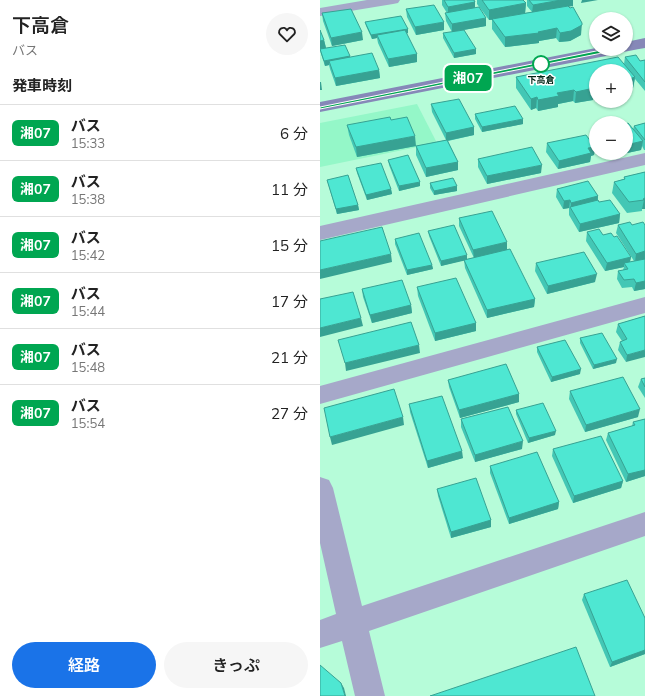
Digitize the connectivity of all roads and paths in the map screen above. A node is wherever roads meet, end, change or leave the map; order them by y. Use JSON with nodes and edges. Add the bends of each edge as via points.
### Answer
{"nodes":[{"id":1,"x":393,"y":0,"type":"edge"},
{"id":2,"x":343,"y":4,"type":"edge"},
{"id":3,"x":320,"y":12,"type":"edge"},
{"id":4,"x":645,"y":43,"type":"edge"},
{"id":5,"x":633,"y":46,"type":"edge"},
{"id":6,"x":589,"y":54,"type":"edge"},
{"id":7,"x":320,"y":107,"type":"edge"},
{"id":8,"x":645,"y":159,"type":"edge"},
{"id":9,"x":320,"y":233,"type":"edge"},
{"id":10,"x":645,"y":305,"type":"edge"},
{"id":11,"x":320,"y":395,"type":"edge"},
{"id":12,"x":320,"y":488,"type":"edge"},
{"id":13,"x":645,"y":524,"type":"edge"},
{"id":14,"x":352,"y":622,"type":"junction"},
{"id":15,"x":320,"y":634,"type":"edge"},
{"id":16,"x":370,"y":696,"type":"edge"}],
"edges":[{"from":1,"to":2,"type":"street"},
{"from":2,"to":3,"type":"street"},
{"from":4,"to":5,"type":"street"},
{"from":6,"to":7,"type":"street"},
{"from":8,"to":9,"type":"street"},
{"from":10,"to":11,"type":"street"},
{"from":12,"to":14,"type":"street"},
{"from":13,"to":14,"type":"street"},
{"from":14,"to":15,"type":"street"},
{"from":14,"to":16,"type":"street"}]}
